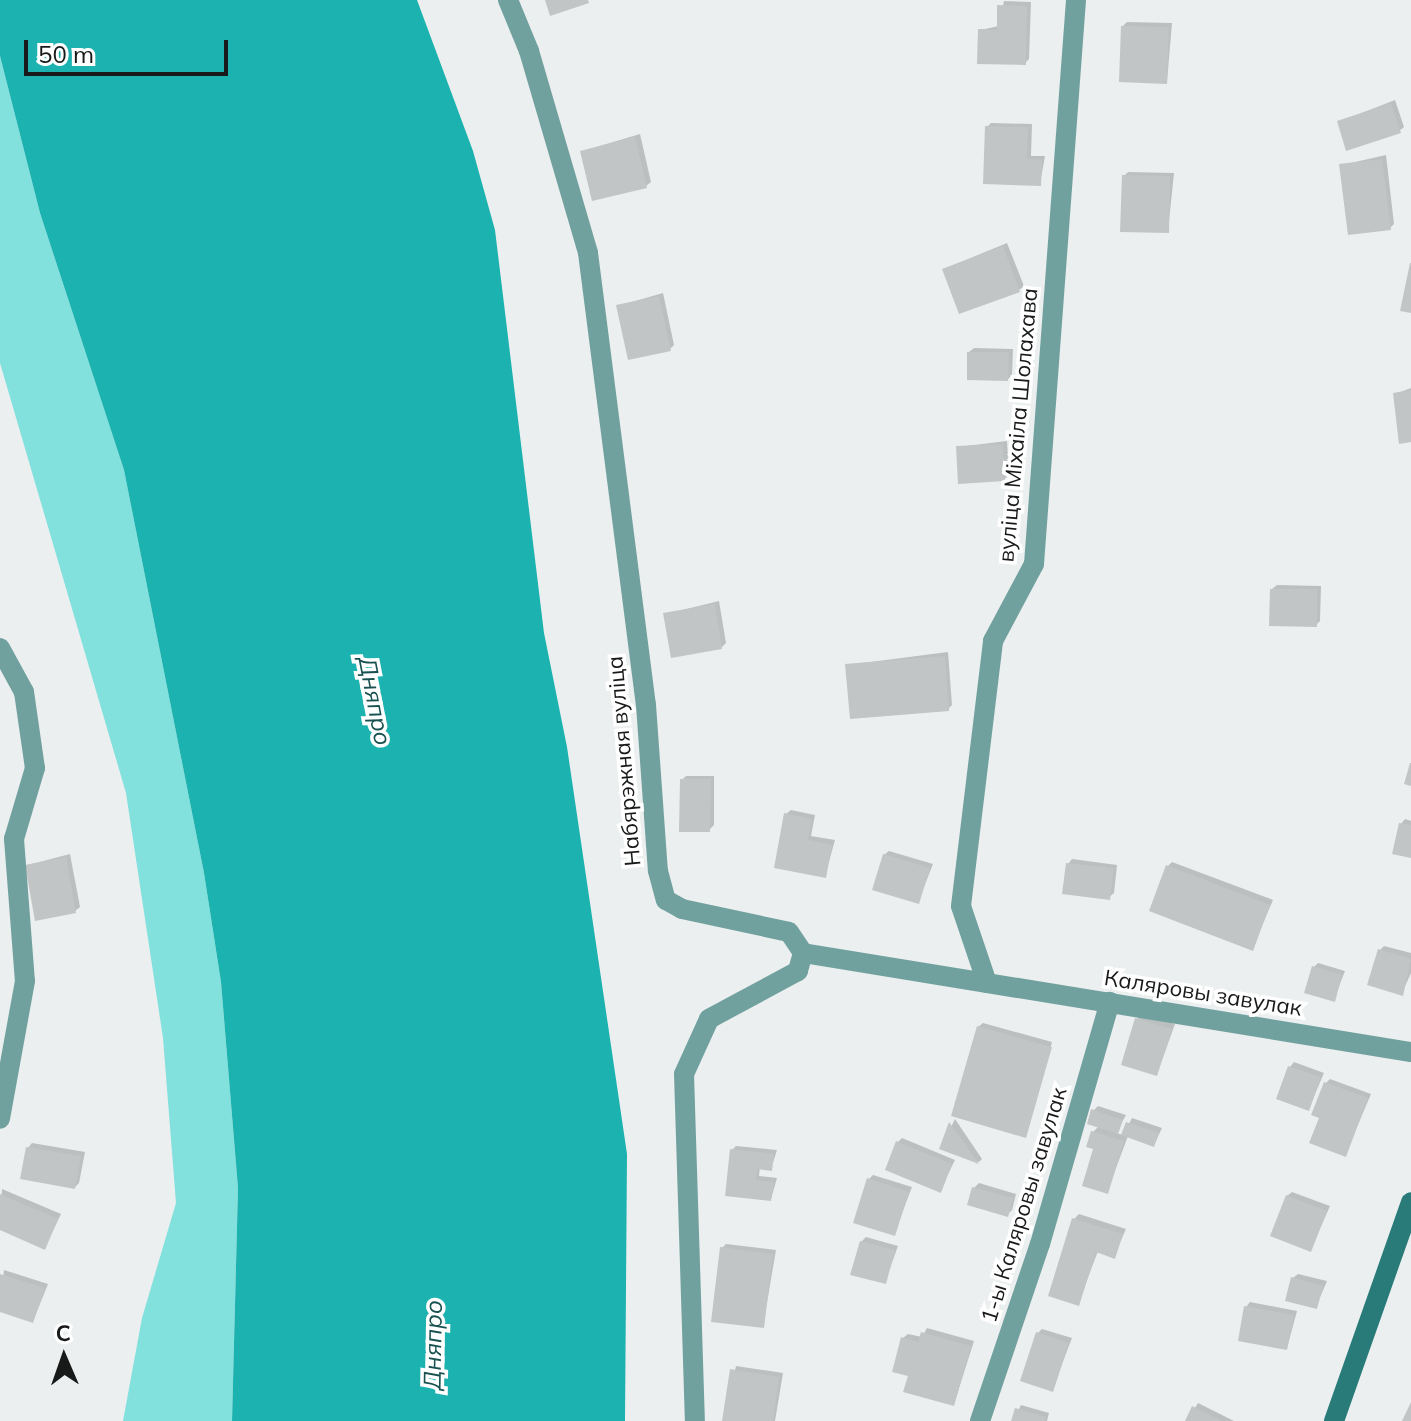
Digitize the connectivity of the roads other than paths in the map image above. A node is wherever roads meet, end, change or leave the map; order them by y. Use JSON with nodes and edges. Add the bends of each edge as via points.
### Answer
{"nodes":[{"id":1,"x":508,"y":0,"type":"edge"},
{"id":2,"x":1076,"y":0,"type":"edge"},
{"id":3,"x":0,"y":648,"type":"edge"},
{"id":4,"x":803,"y":953,"type":"junction"},
{"id":5,"x":987,"y":983,"type":"junction"},
{"id":6,"x":1110,"y":1002,"type":"junction"},
{"id":7,"x":1411,"y":1052,"type":"edge"},
{"id":8,"x":0,"y":1119,"type":"edge"},
{"id":9,"x":1411,"y":1202,"type":"edge"},
{"id":10,"x":1406,"y":1239,"type":"edge"},
{"id":11,"x":695,"y":1421,"type":"edge"},
{"id":12,"x":980,"y":1421,"type":"edge"},
{"id":13,"x":1334,"y":1421,"type":"edge"}],
"edges":[{"from":1,"to":4,"type":"street","name":"Набярэжная вуліца","via":[[529,51],[588,253],[646,705],[658,871],[666,900],[682,909],[789,932]]},
{"from":2,"to":5,"type":"street","name":"вуліца Міхаіла Шолахава","via":[[1034,564],[993,641],[961,906]]},
{"from":3,"to":8,"type":"street","via":[[24,692],[35,768],[14,839],[25,981]]},
{"from":4,"to":5,"type":"street","name":"Каляровы завулак"},
{"from":4,"to":11,"type":"street","via":[[798,971],[709,1019],[684,1074]]},
{"from":5,"to":6,"type":"street","name":"Каляровы завулак"},
{"from":6,"to":7,"type":"street","name":"Каляровы завулак"},
{"from":6,"to":12,"type":"street","name":"1-ы Каляровы завулак","via":[[1040,1244]]},
{"from":9,"to":10,"type":"main road"},
{"from":10,"to":13,"type":"main road"}]}
